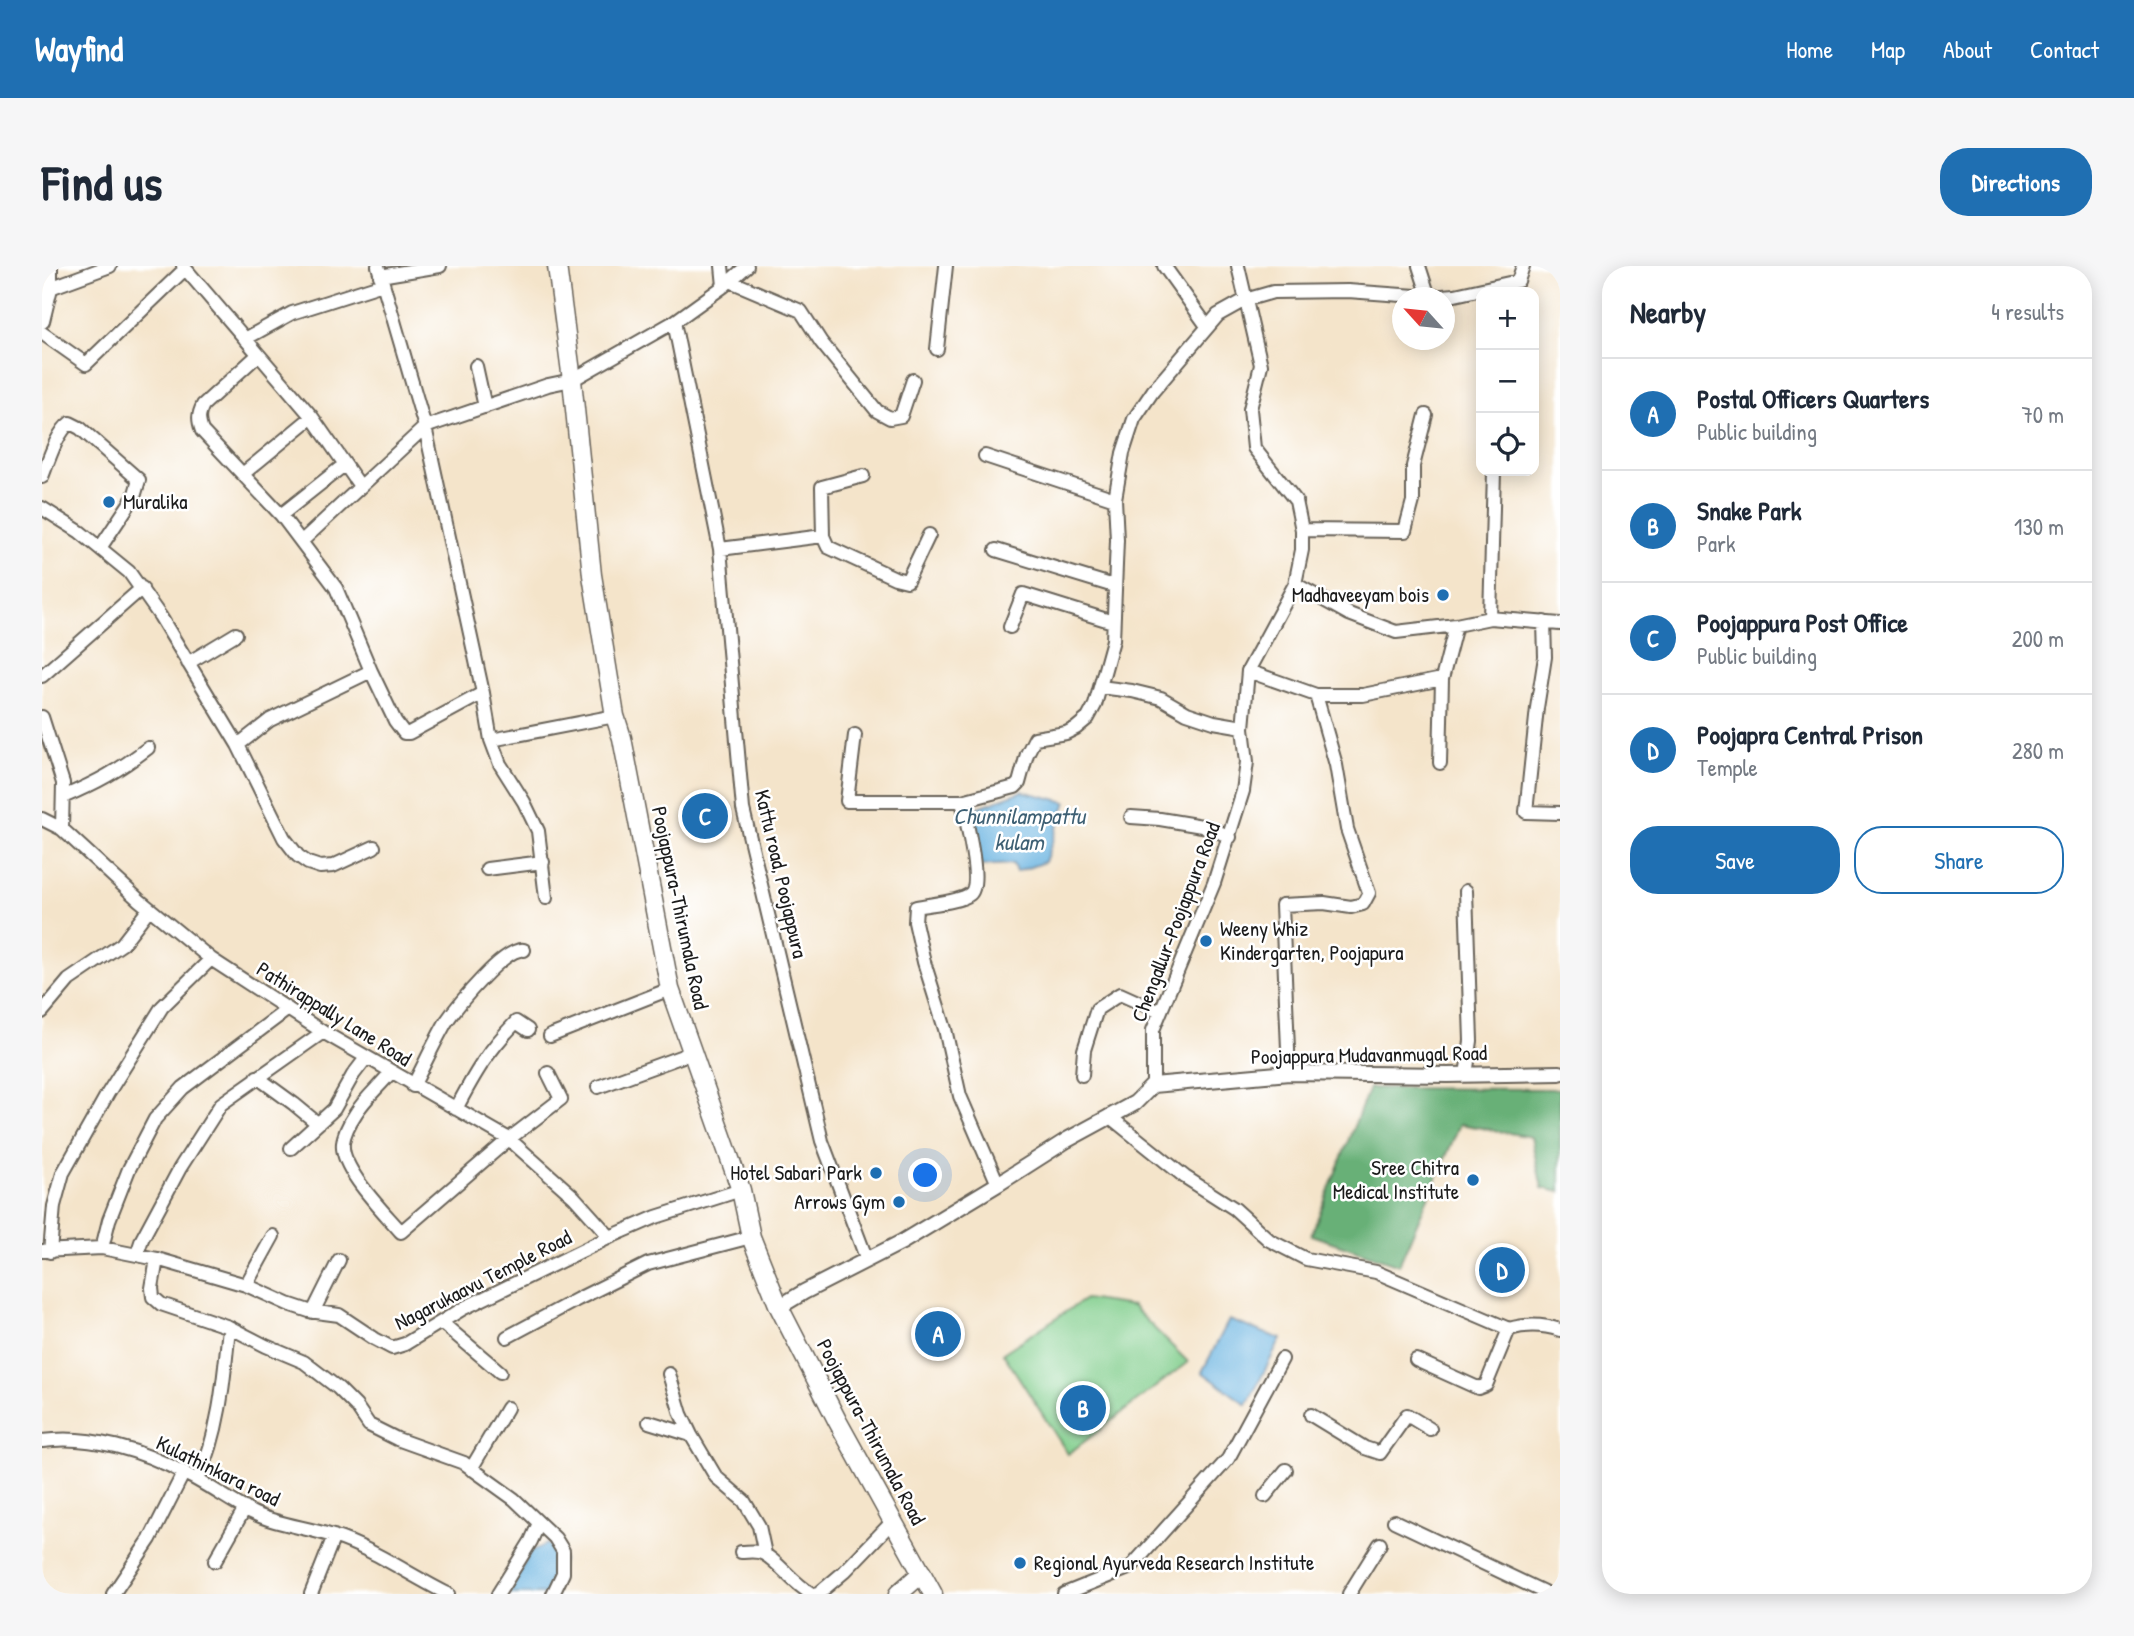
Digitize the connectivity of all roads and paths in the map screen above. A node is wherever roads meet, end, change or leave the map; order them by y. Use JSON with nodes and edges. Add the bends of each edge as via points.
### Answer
{"nodes":[{"id":1,"x":50,"y":266,"type":"edge"},
{"id":2,"x":110,"y":266,"type":"edge"},
{"id":3,"x":440,"y":266,"type":"edge"},
{"id":4,"x":557,"y":266,"type":"edge"},
{"id":5,"x":722,"y":266,"type":"edge"},
{"id":6,"x":747,"y":266,"type":"edge"},
{"id":7,"x":946,"y":266,"type":"edge"},
{"id":8,"x":1164,"y":266,"type":"edge"},
{"id":9,"x":1237,"y":266,"type":"edge"},
{"id":10,"x":1419,"y":266,"type":"edge"},
{"id":11,"x":1523,"y":266,"type":"edge"},
{"id":12,"x":184,"y":267,"type":"edge"},
{"id":13,"x":381,"y":275,"type":"edge"},
{"id":14,"x":727,"y":283,"type":"junction"},
{"id":15,"x":1426,"y":287,"type":"edge"},
{"id":16,"x":50,"y":288,"type":"junction"},
{"id":17,"x":1392,"y":295,"type":"edge"},
{"id":18,"x":1455,"y":295,"type":"edge"},
{"id":19,"x":1245,"y":300,"type":"junction"},
{"id":20,"x":42,"y":321,"type":"edge"},
{"id":21,"x":674,"y":322,"type":"junction"},
{"id":22,"x":1207,"y":326,"type":"junction"},
{"id":23,"x":42,"y":333,"type":"edge"},
{"id":24,"x":245,"y":339,"type":"junction"},
{"id":25,"x":937,"y":349,"type":"dead end"},
{"id":26,"x":258,"y":355,"type":"junction"},
{"id":27,"x":476,"y":366,"type":"dead end"},
{"id":28,"x":572,"y":380,"type":"junction"},
{"id":29,"x":913,"y":380,"type":"dead end"},
{"id":30,"x":485,"y":407,"type":"junction"},
{"id":31,"x":1426,"y":415,"type":"dead end"},
{"id":32,"x":312,"y":417,"type":"junction"},
{"id":33,"x":425,"y":427,"type":"junction"},
{"id":34,"x":985,"y":456,"type":"dead end"},
{"id":35,"x":344,"y":465,"type":"junction"},
{"id":36,"x":244,"y":473,"type":"junction"},
{"id":37,"x":863,"y":476,"type":"dead end"},
{"id":38,"x":1494,"y":476,"type":"edge"},
{"id":39,"x":42,"y":477,"type":"edge"},
{"id":40,"x":360,"y":486,"type":"junction"},
{"id":41,"x":1115,"y":499,"type":"junction"},
{"id":42,"x":42,"y":508,"type":"edge"},
{"id":43,"x":282,"y":514,"type":"junction"},
{"id":44,"x":1302,"y":530,"type":"junction"},
{"id":45,"x":929,"y":535,"type":"dead end"},
{"id":46,"x":823,"y":536,"type":"junction"},
{"id":47,"x":302,"y":541,"type":"junction"},
{"id":48,"x":100,"y":548,"type":"junction"},
{"id":49,"x":720,"y":549,"type":"junction"},
{"id":50,"x":996,"y":550,"type":"dead end"},
{"id":51,"x":1295,"y":584,"type":"junction"},
{"id":52,"x":1114,"y":586,"type":"junction"},
{"id":53,"x":142,"y":588,"type":"junction"},
{"id":54,"x":1490,"y":618,"type":"junction"},
{"id":55,"x":1113,"y":622,"type":"junction"},
{"id":56,"x":1545,"y":622,"type":"junction"},
{"id":57,"x":1560,"y":624,"type":"edge"},
{"id":58,"x":1456,"y":625,"type":"junction"},
{"id":59,"x":1010,"y":627,"type":"dead end"},
{"id":60,"x":236,"y":634,"type":"dead end"},
{"id":61,"x":188,"y":663,"type":"junction"},
{"id":62,"x":371,"y":671,"type":"junction"},
{"id":63,"x":1248,"y":671,"type":"junction"},
{"id":64,"x":42,"y":676,"type":"edge"},
{"id":65,"x":1442,"y":679,"type":"junction"},
{"id":66,"x":1100,"y":687,"type":"junction"},
{"id":67,"x":483,"y":693,"type":"junction"},
{"id":68,"x":1316,"y":695,"type":"junction"},
{"id":69,"x":615,"y":716,"type":"junction"},
{"id":70,"x":42,"y":717,"type":"edge"},
{"id":71,"x":1243,"y":727,"type":"junction"},
{"id":72,"x":855,"y":735,"type":"dead end"},
{"id":73,"x":491,"y":740,"type":"junction"},
{"id":74,"x":238,"y":745,"type":"junction"},
{"id":75,"x":148,"y":748,"type":"dead end"},
{"id":76,"x":1440,"y":763,"type":"dead end"},
{"id":77,"x":63,"y":797,"type":"junction"},
{"id":78,"x":962,"y":801,"type":"junction"},
{"id":79,"x":1560,"y":813,"type":"edge"},
{"id":80,"x":1131,"y":817,"type":"dead end"},
{"id":81,"x":42,"y":819,"type":"edge"},
{"id":82,"x":62,"y":829,"type":"junction"},
{"id":83,"x":1230,"y":837,"type":"junction"},
{"id":84,"x":374,"y":847,"type":"dead end"},
{"id":85,"x":543,"y":862,"type":"junction"},
{"id":86,"x":487,"y":869,"type":"dead end"},
{"id":87,"x":1466,"y":891,"type":"dead end"},
{"id":88,"x":546,"y":898,"type":"dead end"},
{"id":89,"x":149,"y":909,"type":"junction"},
{"id":90,"x":524,"y":950,"type":"dead end"},
{"id":91,"x":211,"y":959,"type":"junction"},
{"id":92,"x":670,"y":989,"type":"junction"},
{"id":93,"x":288,"y":1009,"type":"junction"},
{"id":94,"x":42,"y":1012,"type":"edge"},
{"id":95,"x":1160,"y":1012,"type":"junction"},
{"id":96,"x":528,"y":1030,"type":"dead end"},
{"id":97,"x":323,"y":1032,"type":"junction"},
{"id":98,"x":550,"y":1037,"type":"dead end"},
{"id":99,"x":691,"y":1053,"type":"junction"},
{"id":100,"x":366,"y":1058,"type":"junction"},
{"id":101,"x":391,"y":1072,"type":"junction"},
{"id":102,"x":548,"y":1073,"type":"dead end"},
{"id":103,"x":1289,"y":1073,"type":"junction"},
{"id":104,"x":1560,"y":1073,"type":"edge"},
{"id":105,"x":1082,"y":1075,"type":"dead end"},
{"id":106,"x":1466,"y":1075,"type":"junction"},
{"id":107,"x":257,"y":1077,"type":"junction"},
{"id":108,"x":413,"y":1086,"type":"junction"},
{"id":109,"x":1153,"y":1086,"type":"junction"},
{"id":110,"x":598,"y":1087,"type":"dead end"},
{"id":111,"x":456,"y":1109,"type":"junction"},
{"id":112,"x":1109,"y":1116,"type":"junction"},
{"id":113,"x":317,"y":1123,"type":"junction"},
{"id":114,"x":509,"y":1139,"type":"junction"},
{"id":115,"x":291,"y":1148,"type":"dead end"},
{"id":116,"x":998,"y":1184,"type":"junction"},
{"id":117,"x":741,"y":1191,"type":"junction"},
{"id":118,"x":273,"y":1236,"type":"dead end"},
{"id":119,"x":610,"y":1237,"type":"junction"},
{"id":120,"x":751,"y":1237,"type":"junction"},
{"id":121,"x":102,"y":1248,"type":"junction"},
{"id":122,"x":46,"y":1251,"type":"edge"},
{"id":123,"x":137,"y":1254,"type":"junction"},
{"id":124,"x":157,"y":1259,"type":"junction"},
{"id":125,"x":339,"y":1259,"type":"dead end"},
{"id":126,"x":867,"y":1260,"type":"junction"},
{"id":127,"x":246,"y":1285,"type":"junction"},
{"id":128,"x":779,"y":1307,"type":"junction"},
{"id":129,"x":313,"y":1312,"type":"junction"},
{"id":130,"x":441,"y":1322,"type":"junction"},
{"id":131,"x":229,"y":1327,"type":"junction"},
{"id":132,"x":1508,"y":1329,"type":"junction"},
{"id":133,"x":1560,"y":1329,"type":"edge"},
{"id":134,"x":507,"y":1337,"type":"dead end"},
{"id":135,"x":1282,"y":1359,"type":"dead end"},
{"id":136,"x":1416,"y":1360,"type":"dead end"},
{"id":137,"x":500,"y":1372,"type":"dead end"},
{"id":138,"x":668,"y":1374,"type":"dead end"},
{"id":139,"x":507,"y":1408,"type":"dead end"},
{"id":140,"x":1311,"y":1415,"type":"dead end"},
{"id":141,"x":649,"y":1422,"type":"dead end"},
{"id":142,"x":1430,"y":1429,"type":"dead end"},
{"id":143,"x":691,"y":1435,"type":"junction"},
{"id":144,"x":42,"y":1441,"type":"edge"},
{"id":145,"x":471,"y":1469,"type":"junction"},
{"id":146,"x":1286,"y":1470,"type":"dead end"},
{"id":147,"x":184,"y":1472,"type":"junction"},
{"id":148,"x":198,"y":1480,"type":"junction"},
{"id":149,"x":1265,"y":1496,"type":"dead end"},
{"id":150,"x":245,"y":1508,"type":"junction"},
{"id":151,"x":893,"y":1521,"type":"junction"},
{"id":152,"x":1394,"y":1521,"type":"dead end"},
{"id":153,"x":539,"y":1523,"type":"junction"},
{"id":154,"x":334,"y":1536,"type":"junction"},
{"id":155,"x":1380,"y":1544,"type":"dead end"},
{"id":156,"x":741,"y":1552,"type":"dead end"},
{"id":157,"x":765,"y":1554,"type":"junction"},
{"id":158,"x":215,"y":1561,"type":"dead end"},
{"id":159,"x":922,"y":1573,"type":"junction"},
{"id":160,"x":421,"y":1588,"type":"edge"},
{"id":161,"x":113,"y":1594,"type":"edge"},
{"id":162,"x":311,"y":1594,"type":"edge"},
{"id":163,"x":448,"y":1594,"type":"edge"},
{"id":164,"x":498,"y":1594,"type":"edge"},
{"id":165,"x":553,"y":1594,"type":"edge"},
{"id":166,"x":811,"y":1594,"type":"edge"},
{"id":167,"x":818,"y":1594,"type":"edge"},
{"id":168,"x":898,"y":1594,"type":"edge"},
{"id":169,"x":933,"y":1594,"type":"edge"},
{"id":170,"x":1064,"y":1594,"type":"edge"},
{"id":171,"x":1349,"y":1594,"type":"edge"},
{"id":172,"x":1548,"y":1594,"type":"edge"}],
"edges":[{"from":1,"to":16,"type":"street"},
{"from":2,"to":16,"type":"street"},
{"from":3,"to":13,"type":"street"},
{"from":4,"to":28,"type":"main road","name":"Poojappura-Thirumala Road"},
{"from":5,"to":14,"type":"street"},
{"from":6,"to":14,"type":"street"},
{"from":7,"to":25,"type":"street"},
{"from":8,"to":22,"type":"street"},
{"from":9,"to":19,"type":"street","name":"Chengallur-Poojappura Road"},
{"from":10,"to":15,"type":"street"},
{"from":11,"to":18,"type":"street","via":[[1518,281]]},
{"from":12,"to":23,"type":"street","via":[[86,364]]},
{"from":12,"to":24,"type":"street"},
{"from":13,"to":24,"type":"street","via":[[292,313]]},
{"from":13,"to":33,"type":"street"},
{"from":14,"to":21,"type":"street"},
{"from":14,"to":29,"type":"street","via":[[802,311],[877,411],[890,418],[901,416]]},
{"from":16,"to":20,"type":"street"},
{"from":17,"to":19,"type":"street","via":[[1273,292]]},
{"from":19,"to":22,"type":"street"},
{"from":19,"to":44,"type":"street","name":"Chengallur-Poojappura Road","via":[[1261,365],[1250,409],[1254,448],[1296,502]]},
{"from":21,"to":28,"type":"street"},
{"from":21,"to":49,"type":"street","name":"Kattu road, Poojappura"},
{"from":22,"to":41,"type":"street","via":[[1134,419]]},
{"from":24,"to":26,"type":"street"},
{"from":26,"to":32,"type":"street"},
{"from":26,"to":36,"type":"street","via":[[203,405],[198,421],[202,431]]},
{"from":27,"to":30,"type":"street"},
{"from":28,"to":30,"type":"street"},
{"from":28,"to":69,"type":"main road","name":"Poojappura-Thirumala Road","via":[[592,575]]},
{"from":30,"to":33,"type":"street"},
{"from":31,"to":44,"type":"street","via":[[1413,467],[1413,501],[1405,531]]},
{"from":32,"to":35,"type":"street"},
{"from":32,"to":36,"type":"street"},
{"from":33,"to":40,"type":"street"},
{"from":33,"to":67,"type":"street"},
{"from":34,"to":41,"type":"street"},
{"from":35,"to":40,"type":"street"},
{"from":35,"to":43,"type":"street"},
{"from":36,"to":43,"type":"street"},
{"from":37,"to":46,"type":"street","via":[[822,487]]},
{"from":38,"to":54,"type":"street"},
{"from":39,"to":48,"type":"street","via":[[69,423],[139,480],[134,496]]},
{"from":40,"to":47,"type":"street"},
{"from":41,"to":52,"type":"street"},
{"from":42,"to":48,"type":"street"},
{"from":43,"to":47,"type":"street"},
{"from":44,"to":51,"type":"street","name":"Chengallur-Poojappura Road"},
{"from":45,"to":46,"type":"street","via":[[907,581],[828,547]]},
{"from":46,"to":49,"type":"street"},
{"from":47,"to":62,"type":"street","via":[[336,588]]},
{"from":48,"to":53,"type":"street"},
{"from":49,"to":126,"type":"street","name":"Kattu road, Poojappura","via":[[743,809],[822,1140]]},
{"from":50,"to":52,"type":"street"},
{"from":51,"to":58,"type":"street","via":[[1349,614],[1396,632]]},
{"from":51,"to":63,"type":"street","name":"Chengallur-Poojappura Road"},
{"from":52,"to":55,"type":"street"},
{"from":53,"to":61,"type":"street"},
{"from":53,"to":64,"type":"street"},
{"from":54,"to":56,"type":"street"},
{"from":54,"to":58,"type":"street"},
{"from":55,"to":59,"type":"street","via":[[1023,594]]},
{"from":55,"to":66,"type":"street","via":[[1113,640]]},
{"from":56,"to":57,"type":"street"},
{"from":56,"to":79,"type":"street","via":[[1545,657],[1525,812]]},
{"from":58,"to":65,"type":"street"},
{"from":60,"to":61,"type":"street"},
{"from":61,"to":74,"type":"street"},
{"from":62,"to":67,"type":"street","via":[[404,733]]},
{"from":62,"to":74,"type":"street","via":[[270,720]]},
{"from":63,"to":68,"type":"street"},
{"from":63,"to":71,"type":"street","name":"Chengallur-Poojappura Road"},
{"from":65,"to":68,"type":"street","via":[[1363,695]]},
{"from":65,"to":76,"type":"street"},
{"from":66,"to":71,"type":"street","via":[[1161,698],[1214,722]]},
{"from":66,"to":78,"type":"street","via":[[1088,719],[1066,733],[1035,738],[1015,787]]},
{"from":67,"to":73,"type":"street"},
{"from":68,"to":103,"type":"street","via":[[1336,765],[1347,829],[1369,892],[1363,904],[1351,907],[1282,905]]},
{"from":69,"to":73,"type":"street"},
{"from":69,"to":92,"type":"main road","name":"Poojappura-Thirumala Road"},
{"from":70,"to":77,"type":"street","via":[[63,783]]},
{"from":71,"to":83,"type":"street","name":"Chengallur-Poojappura Road","via":[[1247,762]]},
{"from":72,"to":78,"type":"street","via":[[847,801]]},
{"from":73,"to":85,"type":"street","via":[[538,831]]},
{"from":74,"to":84,"type":"street","via":[[284,838],[298,856],[320,867],[334,866]]},
{"from":75,"to":77,"type":"street","via":[[103,780]]},
{"from":77,"to":82,"type":"street"},
{"from":78,"to":116,"type":"street","via":[[975,868],[974,891],[916,907],[915,922],[960,1096]]},
{"from":80,"to":83,"type":"street","via":[[1208,827]]},
{"from":81,"to":82,"type":"street","name":"Pathirappally Lane Road"},
{"from":82,"to":89,"type":"street","name":"Pathirappally Lane Road"},
{"from":83,"to":95,"type":"street","name":"Chengallur-Poojappura Road"},
{"from":85,"to":86,"type":"street"},
{"from":85,"to":88,"type":"street"},
{"from":87,"to":106,"type":"street","via":[[1471,1041]]},
{"from":89,"to":91,"type":"street","name":"Pathirappally Lane Road"},
{"from":89,"to":94,"type":"street","via":[[122,944],[69,980]]},
{"from":90,"to":108,"type":"street","via":[[508,953],[457,1008]]},
{"from":91,"to":93,"type":"street","name":"Pathirappally Lane Road"},
{"from":91,"to":122,"type":"street","via":[[162,1007],[62,1173]]},
{"from":92,"to":98,"type":"street"},
{"from":92,"to":99,"type":"main road","name":"Poojappura-Thirumala Road"},
{"from":93,"to":97,"type":"street","name":"Pathirappally Lane Road"},
{"from":93,"to":121,"type":"street","via":[[183,1088],[155,1119],[129,1169]]},
{"from":95,"to":105,"type":"street","via":[[1120,994],[1097,1009]]},
{"from":95,"to":109,"type":"street","name":"Chengallur-Poojappura Road","via":[[1153,1030]]},
{"from":96,"to":111,"type":"street","via":[[516,1022],[495,1044]]},
{"from":97,"to":100,"type":"street","name":"Pathirappally Lane Road"},
{"from":97,"to":107,"type":"street"},
{"from":99,"to":110,"type":"street"},
{"from":99,"to":117,"type":"main road","name":"Poojappura-Thirumala Road"},
{"from":100,"to":101,"type":"street","name":"Pathirappally Lane Road"},
{"from":100,"to":113,"type":"street","via":[[334,1108]]},
{"from":101,"to":108,"type":"street","name":"Pathirappally Lane Road"},
{"from":101,"to":114,"type":"street","via":[[357,1111],[343,1145],[354,1173],[401,1232]]},
{"from":102,"to":114,"type":"street","via":[[561,1099]]},
{"from":103,"to":106,"type":"street","name":"Poojappura Mudavanmugal Road"},
{"from":103,"to":109,"type":"street","name":"Poojappura Mudavanmugal Road"},
{"from":104,"to":106,"type":"street","name":"Poojappura Mudavanmugal Road"},
{"from":107,"to":113,"type":"street"},
{"from":107,"to":123,"type":"street","via":[[221,1104],[174,1179]]},
{"from":108,"to":111,"type":"street","name":"Pathirappally Lane Road"},
{"from":109,"to":112,"type":"street","via":[[1135,1103]]},
{"from":111,"to":114,"type":"street","name":"Pathirappally Lane Road"},
{"from":112,"to":116,"type":"street"},
{"from":112,"to":132,"type":"street","via":[[1185,1177],[1235,1209],[1269,1240],[1306,1259],[1376,1272]]},
{"from":113,"to":115,"type":"street"},
{"from":114,"to":119,"type":"street","name":"Pathirappally Lane Road","via":[[574,1197]]},
{"from":116,"to":126,"type":"street"},
{"from":117,"to":119,"type":"street","name":"Nagarukaavu Temple Road","via":[[656,1217]]},
{"from":117,"to":120,"type":"main road","name":"Poojappura-Thirumala Road"},
{"from":118,"to":127,"type":"street"},
{"from":119,"to":130,"type":"street","name":"Nagarukaavu Temple Road"},
{"from":120,"to":128,"type":"main road","name":"Poojappura-Thirumala Road"},
{"from":120,"to":134,"type":"street","via":[[648,1264]]},
{"from":121,"to":122,"type":"street","name":"Nagarukaavu Temple Road"},
{"from":121,"to":123,"type":"street","name":"Nagarukaavu Temple Road"},
{"from":123,"to":124,"type":"street","name":"Nagarukaavu Temple Road"},
{"from":124,"to":127,"type":"street","name":"Nagarukaavu Temple Road"},
{"from":124,"to":131,"type":"street","via":[[153,1297],[161,1304]]},
{"from":125,"to":129,"type":"street"},
{"from":126,"to":128,"type":"street"},
{"from":127,"to":129,"type":"street","name":"Nagarukaavu Temple Road"},
{"from":128,"to":151,"type":"main road","name":"Poojappura-Thirumala Road"},
{"from":129,"to":130,"type":"street","name":"Nagarukaavu Temple Road","via":[[340,1315],[392,1348]]},
{"from":130,"to":137,"type":"street"},
{"from":131,"to":145,"type":"street","via":[[318,1371],[356,1406],[369,1425]]},
{"from":131,"to":148,"type":"street","via":[[220,1406]]},
{"from":132,"to":133,"type":"street","via":[[1546,1325]]},
{"from":132,"to":136,"type":"street","via":[[1486,1385],[1478,1388]]},
{"from":135,"to":170,"type":"street","via":[[1228,1459],[1131,1567]]},
{"from":138,"to":143,"type":"street"},
{"from":139,"to":145,"type":"street"},
{"from":140,"to":142,"type":"street","via":[[1380,1453],[1407,1415]]},
{"from":141,"to":143,"type":"street"},
{"from":143,"to":157,"type":"street","via":[[716,1477],[744,1501],[758,1526]]},
{"from":144,"to":147,"type":"street","name":"Kulathinkara road","via":[[72,1438],[101,1443]]},
{"from":145,"to":153,"type":"street"},
{"from":146,"to":149,"type":"street"},
{"from":147,"to":148,"type":"street","name":"Kulathinkara road"},
{"from":147,"to":161,"type":"street","via":[[150,1539]]},
{"from":148,"to":150,"type":"street","name":"Kulathinkara road"},
{"from":150,"to":154,"type":"street","name":"Kulathinkara road","via":[[290,1526]]},
{"from":150,"to":158,"type":"street"},
{"from":151,"to":159,"type":"main road","name":"Poojappura-Thirumala Road"},
{"from":151,"to":167,"type":"street"},
{"from":152,"to":172,"type":"street"},
{"from":153,"to":164,"type":"street"},
{"from":153,"to":165,"type":"street","via":[[563,1551],[563,1573]]},
{"from":154,"to":160,"type":"street","name":"Kulathinkara road","via":[[366,1551]]},
{"from":154,"to":162,"type":"street"},
{"from":155,"to":171,"type":"street"},
{"from":156,"to":157,"type":"street"},
{"from":157,"to":166,"type":"street"},
{"from":159,"to":168,"type":"main road"},
{"from":159,"to":169,"type":"main road","name":"Poojappura-Thirumala Road"},
{"from":160,"to":163,"type":"street","name":"Kulathinkara road"}]}
